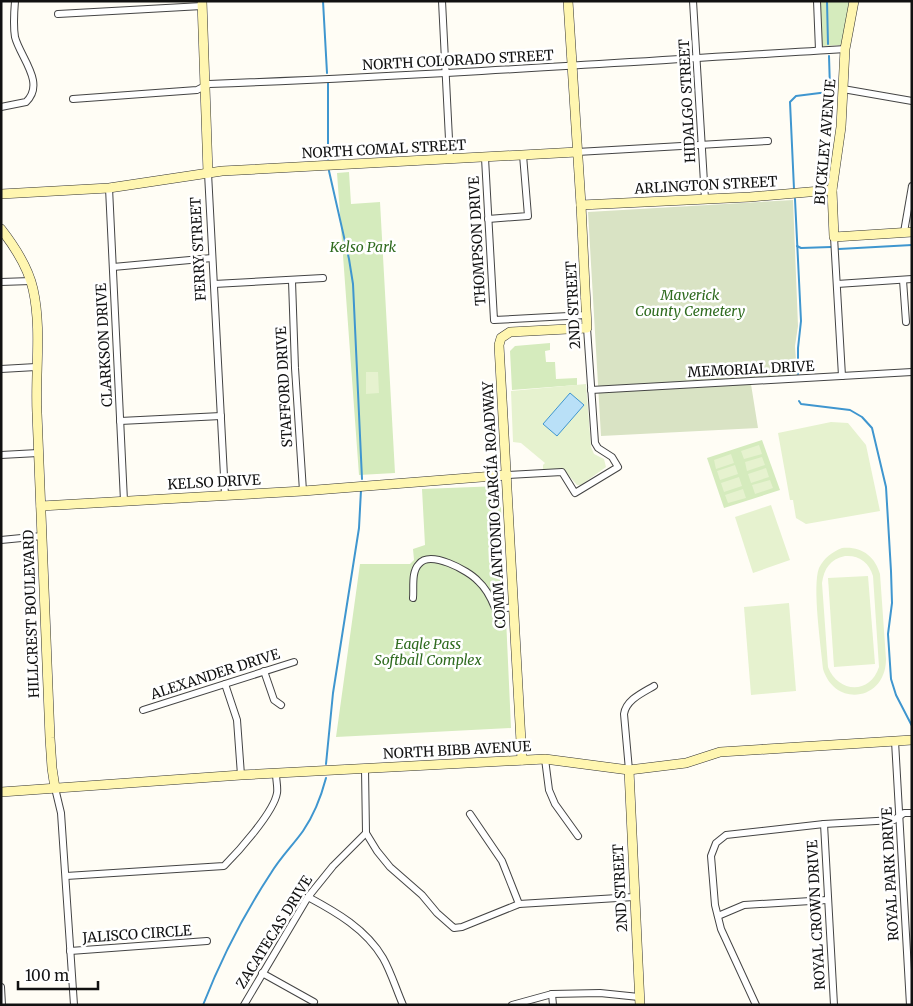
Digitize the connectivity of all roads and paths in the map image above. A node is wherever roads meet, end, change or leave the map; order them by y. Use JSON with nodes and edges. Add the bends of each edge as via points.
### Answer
{"nodes":[{"id":1,"x":15,"y":1,"type":"edge"},
{"id":2,"x":442,"y":1,"type":"edge"},
{"id":3,"x":568,"y":1,"type":"edge"},
{"id":4,"x":694,"y":1,"type":"edge"},
{"id":5,"x":817,"y":1,"type":"edge"},
{"id":6,"x":854,"y":1,"type":"edge"},
{"id":7,"x":202,"y":4,"type":"edge"},
{"id":8,"x":58,"y":14,"type":"dead end"},
{"id":9,"x":846,"y":49,"type":"junction"},
{"id":10,"x":819,"y":50,"type":"junction"},
{"id":11,"x":697,"y":57,"type":"junction"},
{"id":12,"x":572,"y":67,"type":"junction"},
{"id":13,"x":447,"y":72,"type":"junction"},
{"id":14,"x":204,"y":87,"type":"junction"},
{"id":15,"x":843,"y":89,"type":"junction"},
{"id":16,"x":73,"y":99,"type":"dead end"},
{"id":17,"x":912,"y":101,"type":"edge"},
{"id":18,"x":1,"y":107,"type":"edge"},
{"id":19,"x":768,"y":141,"type":"dead end"},
{"id":20,"x":702,"y":145,"type":"junction"},
{"id":21,"x":578,"y":152,"type":"junction"},
{"id":22,"x":523,"y":155,"type":"junction"},
{"id":23,"x":484,"y":158,"type":"junction"},
{"id":24,"x":450,"y":159,"type":"junction"},
{"id":25,"x":208,"y":173,"type":"junction"},
{"id":26,"x":912,"y":186,"type":"edge"},
{"id":27,"x":108,"y":188,"type":"junction"},
{"id":28,"x":832,"y":190,"type":"junction"},
{"id":29,"x":1,"y":194,"type":"edge"},
{"id":30,"x":705,"y":199,"type":"junction"},
{"id":31,"x":581,"y":205,"type":"junction"},
{"id":32,"x":488,"y":219,"type":"junction"},
{"id":33,"x":1,"y":230,"type":"edge"},
{"id":34,"x":908,"y":232,"type":"edge"},
{"id":35,"x":834,"y":237,"type":"junction"},
{"id":36,"x":212,"y":258,"type":"junction"},
{"id":37,"x":113,"y":266,"type":"junction"},
{"id":38,"x":323,"y":278,"type":"dead end"},
{"id":39,"x":912,"y":279,"type":"edge"},
{"id":40,"x":31,"y":280,"type":"junction"},
{"id":41,"x":292,"y":280,"type":"junction"},
{"id":42,"x":903,"y":280,"type":"junction"},
{"id":43,"x":1,"y":282,"type":"edge"},
{"id":44,"x":214,"y":284,"type":"junction"},
{"id":45,"x":837,"y":284,"type":"junction"},
{"id":46,"x":587,"y":315,"type":"junction"},
{"id":47,"x":906,"y":322,"type":"dead end"},
{"id":48,"x":588,"y":328,"type":"junction"},
{"id":49,"x":36,"y":367,"type":"junction"},
{"id":50,"x":1,"y":369,"type":"edge"},
{"id":51,"x":912,"y":372,"type":"edge"},
{"id":52,"x":842,"y":376,"type":"junction"},
{"id":53,"x":591,"y":390,"type":"junction"},
{"id":54,"x":221,"y":416,"type":"junction"},
{"id":55,"x":120,"y":421,"type":"junction"},
{"id":56,"x":38,"y":453,"type":"junction"},
{"id":57,"x":1,"y":455,"type":"edge"},
{"id":58,"x":506,"y":475,"type":"junction"},
{"id":59,"x":303,"y":491,"type":"junction"},
{"id":60,"x":225,"y":496,"type":"junction"},
{"id":61,"x":124,"y":501,"type":"junction"},
{"id":62,"x":41,"y":506,"type":"junction"},
{"id":63,"x":42,"y":536,"type":"junction"},
{"id":64,"x":1,"y":540,"type":"edge"},
{"id":65,"x":413,"y":598,"type":"dead end"},
{"id":66,"x":514,"y":607,"type":"junction"},
{"id":67,"x":294,"y":662,"type":"dead end"},
{"id":68,"x":264,"y":671,"type":"junction"},
{"id":69,"x":225,"y":684,"type":"junction"},
{"id":70,"x":654,"y":686,"type":"dead end"},
{"id":71,"x":281,"y":705,"type":"dead end"},
{"id":72,"x":143,"y":710,"type":"dead end"},
{"id":73,"x":912,"y":740,"type":"edge"},
{"id":74,"x":895,"y":741,"type":"junction"},
{"id":75,"x":545,"y":759,"type":"junction"},
{"id":76,"x":522,"y":760,"type":"junction"},
{"id":77,"x":365,"y":769,"type":"junction"},
{"id":78,"x":629,"y":770,"type":"junction"},
{"id":79,"x":276,"y":774,"type":"junction"},
{"id":80,"x":241,"y":775,"type":"junction"},
{"id":81,"x":55,"y":788,"type":"junction"},
{"id":82,"x":1,"y":792,"type":"edge"},
{"id":83,"x":912,"y":813,"type":"edge"},
{"id":84,"x":470,"y":814,"type":"dead end"},
{"id":85,"x":899,"y":817,"type":"junction"},
{"id":86,"x":824,"y":824,"type":"junction"},
{"id":87,"x":366,"y":833,"type":"junction"},
{"id":88,"x":578,"y":836,"type":"dead end"},
{"id":89,"x":66,"y":876,"type":"junction"},
{"id":90,"x":308,"y":897,"type":"junction"},
{"id":91,"x":634,"y":897,"type":"junction"},
{"id":92,"x":828,"y":900,"type":"junction"},
{"id":93,"x":519,"y":904,"type":"junction"},
{"id":94,"x":718,"y":916,"type":"junction"},
{"id":95,"x":206,"y":941,"type":"dead end"},
{"id":96,"x":70,"y":951,"type":"junction"},
{"id":97,"x":262,"y":973,"type":"junction"},
{"id":98,"x":1,"y":987,"type":"edge"},
{"id":99,"x":552,"y":994,"type":"junction"},
{"id":100,"x":640,"y":1001,"type":"edge"},
{"id":101,"x":314,"y":1002,"type":"dead end"},
{"id":102,"x":2,"y":1005,"type":"edge"},
{"id":103,"x":74,"y":1005,"type":"edge"},
{"id":104,"x":244,"y":1005,"type":"edge"},
{"id":105,"x":403,"y":1005,"type":"edge"},
{"id":106,"x":512,"y":1005,"type":"edge"},
{"id":107,"x":553,"y":1005,"type":"edge"},
{"id":108,"x":756,"y":1005,"type":"edge"},
{"id":109,"x":834,"y":1005,"type":"edge"},
{"id":110,"x":910,"y":1005,"type":"edge"}],
"edges":[{"from":1,"to":18,"type":"street","via":[[15,38],[33,80],[33,93],[26,102]]},
{"from":2,"to":13,"type":"street"},
{"from":3,"to":12,"type":"street","name":"2ND STREET"},
{"from":4,"to":11,"type":"street","name":"HIDALGO STREET"},
{"from":5,"to":10,"type":"street"},
{"from":6,"to":9,"type":"street","name":"BUCKLEY AVENUE"},
{"from":7,"to":8,"type":"street"},
{"from":7,"to":14,"type":"street","name":"FERRY STREET"},
{"from":9,"to":10,"type":"street","name":"NORTH COLORADO STREET"},
{"from":9,"to":15,"type":"street","name":"BUCKLEY AVENUE"},
{"from":10,"to":11,"type":"street","name":"NORTH COLORADO STREET"},
{"from":11,"to":12,"type":"street","name":"NORTH COLORADO STREET"},
{"from":11,"to":20,"type":"street","name":"HIDALGO STREET"},
{"from":12,"to":13,"type":"street","name":"NORTH COLORADO STREET"},
{"from":12,"to":21,"type":"street","name":"2ND STREET"},
{"from":13,"to":14,"type":"street","name":"NORTH COLORADO STREET","via":[[209,84]]},
{"from":13,"to":24,"type":"street"},
{"from":14,"to":16,"type":"street","name":"NORTH COLORADO STREET"},
{"from":14,"to":25,"type":"street","name":"FERRY STREET"},
{"from":15,"to":17,"type":"street"},
{"from":15,"to":28,"type":"street","name":"BUCKLEY AVENUE","via":[[842,127]]},
{"from":19,"to":20,"type":"street","name":"NORTH COMAL STREET"},
{"from":20,"to":21,"type":"street","name":"NORTH COMAL STREET"},
{"from":20,"to":30,"type":"street","name":"HIDALGO STREET"},
{"from":21,"to":22,"type":"street","name":"NORTH COMAL STREET"},
{"from":21,"to":31,"type":"street","name":"2ND STREET"},
{"from":22,"to":23,"type":"street","name":"NORTH COMAL STREET"},
{"from":22,"to":32,"type":"street","via":[[528,216]]},
{"from":23,"to":24,"type":"street","name":"NORTH COMAL STREET"},
{"from":23,"to":32,"type":"street","name":"THOMPSON DRIVE"},
{"from":24,"to":25,"type":"street","name":"NORTH COMAL STREET"},
{"from":25,"to":27,"type":"street","name":"NORTH COMAL STREET"},
{"from":25,"to":36,"type":"street","name":"FERRY STREET"},
{"from":26,"to":34,"type":"street"},
{"from":27,"to":29,"type":"street","name":"NORTH COMAL STREET"},
{"from":27,"to":37,"type":"street","name":"CLARKSON DRIVE"},
{"from":28,"to":30,"type":"street","name":"ARLINGTON STREET"},
{"from":28,"to":35,"type":"street","name":"BUCKLEY AVENUE"},
{"from":30,"to":31,"type":"street","name":"ARLINGTON STREET"},
{"from":31,"to":46,"type":"street","name":"2ND STREET"},
{"from":32,"to":46,"type":"street","name":"THOMPSON DRIVE","via":[[494,320]]},
{"from":33,"to":40,"type":"street","name":"HILLCREST BOULEVARD"},
{"from":34,"to":35,"type":"street"},
{"from":35,"to":45,"type":"street","name":"BUCKLEY AVENUE"},
{"from":36,"to":37,"type":"street"},
{"from":36,"to":44,"type":"street","name":"FERRY STREET"},
{"from":37,"to":55,"type":"street","name":"CLARKSON DRIVE"},
{"from":38,"to":41,"type":"street"},
{"from":39,"to":42,"type":"street"},
{"from":40,"to":43,"type":"street"},
{"from":40,"to":49,"type":"street","name":"HILLCREST BOULEVARD","via":[[37,322]]},
{"from":41,"to":44,"type":"street"},
{"from":41,"to":59,"type":"street","name":"STAFFORD DRIVE"},
{"from":42,"to":45,"type":"street"},
{"from":42,"to":47,"type":"street"},
{"from":44,"to":54,"type":"street","name":"FERRY STREET"},
{"from":45,"to":52,"type":"street","name":"BUCKLEY AVENUE"},
{"from":46,"to":48,"type":"street","name":"2ND STREET"},
{"from":48,"to":53,"type":"street","name":"2ND STREET"},
{"from":48,"to":58,"type":"street","name":"COMM ANTONIO GARCÍA ROADWAY","via":[[510,332],[501,338]]},
{"from":49,"to":50,"type":"street"},
{"from":49,"to":56,"type":"street","name":"HILLCREST BOULEVARD"},
{"from":51,"to":52,"type":"street","name":"MEMORIAL DRIVE"},
{"from":52,"to":53,"type":"street","name":"MEMORIAL DRIVE"},
{"from":53,"to":58,"type":"street","name":"2ND STREET","via":[[594,443],[612,457],[618,467],[575,493],[562,472]]},
{"from":54,"to":55,"type":"street"},
{"from":54,"to":60,"type":"street","name":"FERRY STREET"},
{"from":55,"to":61,"type":"street","name":"CLARKSON DRIVE"},
{"from":56,"to":57,"type":"street"},
{"from":56,"to":62,"type":"street","name":"HILLCREST BOULEVARD"},
{"from":58,"to":59,"type":"street","name":"KELSO DRIVE"},
{"from":58,"to":66,"type":"street","name":"COMM ANTONIO GARCÍA ROADWAY"},
{"from":59,"to":60,"type":"street","name":"KELSO DRIVE"},
{"from":60,"to":61,"type":"street","name":"KELSO DRIVE"},
{"from":61,"to":62,"type":"street","name":"KELSO DRIVE"},
{"from":62,"to":63,"type":"street","name":"HILLCREST BOULEVARD"},
{"from":63,"to":64,"type":"street"},
{"from":63,"to":81,"type":"street","name":"HILLCREST BOULEVARD"},
{"from":65,"to":66,"type":"street","via":[[415,570],[419,563],[425,559],[436,559],[473,576],[495,608]]},
{"from":66,"to":76,"type":"street","name":"COMM ANTONIO GARCÍA ROADWAY"},
{"from":67,"to":68,"type":"street","name":"ALEXANDER DRIVE"},
{"from":68,"to":69,"type":"street","name":"ALEXANDER DRIVE"},
{"from":68,"to":71,"type":"street","via":[[274,700]]},
{"from":69,"to":72,"type":"street","name":"ALEXANDER DRIVE"},
{"from":69,"to":80,"type":"street","via":[[237,720]]},
{"from":70,"to":78,"type":"street","via":[[625,706]]},
{"from":73,"to":74,"type":"street","name":"NORTH BIBB AVENUE"},
{"from":74,"to":78,"type":"street","name":"NORTH BIBB AVENUE","via":[[720,752],[686,763]]},
{"from":74,"to":85,"type":"street","name":"ROYAL PARK DRIVE"},
{"from":75,"to":76,"type":"street","name":"NORTH BIBB AVENUE"},
{"from":75,"to":78,"type":"street","name":"NORTH BIBB AVENUE"},
{"from":75,"to":88,"type":"street","via":[[549,790]]},
{"from":76,"to":77,"type":"street","name":"NORTH BIBB AVENUE"},
{"from":77,"to":79,"type":"street","name":"NORTH BIBB AVENUE"},
{"from":77,"to":87,"type":"street"},
{"from":78,"to":91,"type":"street","name":"2ND STREET"},
{"from":79,"to":80,"type":"street","name":"NORTH BIBB AVENUE"},
{"from":79,"to":89,"type":"street","via":[[277,794],[266,814],[244,846],[224,866]]},
{"from":80,"to":81,"type":"street","name":"NORTH BIBB AVENUE"},
{"from":81,"to":82,"type":"street","name":"NORTH BIBB AVENUE"},
{"from":81,"to":89,"type":"street","name":"HILLCREST BOULEVARD","via":[[61,813]]},
{"from":83,"to":85,"type":"street"},
{"from":84,"to":93,"type":"street","via":[[502,861]]},
{"from":85,"to":86,"type":"street","via":[[894,820]]},
{"from":85,"to":110,"type":"street","name":"ROYAL PARK DRIVE"},
{"from":86,"to":92,"type":"street","name":"ROYAL CROWN DRIVE"},
{"from":86,"to":94,"type":"street","via":[[726,834],[716,843],[711,856]]},
{"from":87,"to":90,"type":"street","name":"ZACATECAS DRIVE"},
{"from":87,"to":93,"type":"street","via":[[390,867],[454,928]]},
{"from":89,"to":96,"type":"street","name":"HILLCREST BOULEVARD"},
{"from":90,"to":97,"type":"street","name":"ZACATECAS DRIVE"},
{"from":90,"to":105,"type":"street","via":[[366,935],[383,958]]},
{"from":91,"to":93,"type":"street"},
{"from":91,"to":100,"type":"street","name":"2ND STREET"},
{"from":92,"to":94,"type":"street","via":[[744,905]]},
{"from":92,"to":109,"type":"street","name":"ROYAL CROWN DRIVE"},
{"from":94,"to":108,"type":"street"},
{"from":95,"to":96,"type":"street","name":"JALISCO CIRCLE"},
{"from":96,"to":103,"type":"street","name":"HILLCREST BOULEVARD"},
{"from":97,"to":101,"type":"street"},
{"from":97,"to":104,"type":"street","name":"ZACATECAS DRIVE"},
{"from":98,"to":102,"type":"street"},
{"from":99,"to":100,"type":"street","via":[[600,993]]},
{"from":99,"to":106,"type":"street"},
{"from":99,"to":107,"type":"street"}]}
